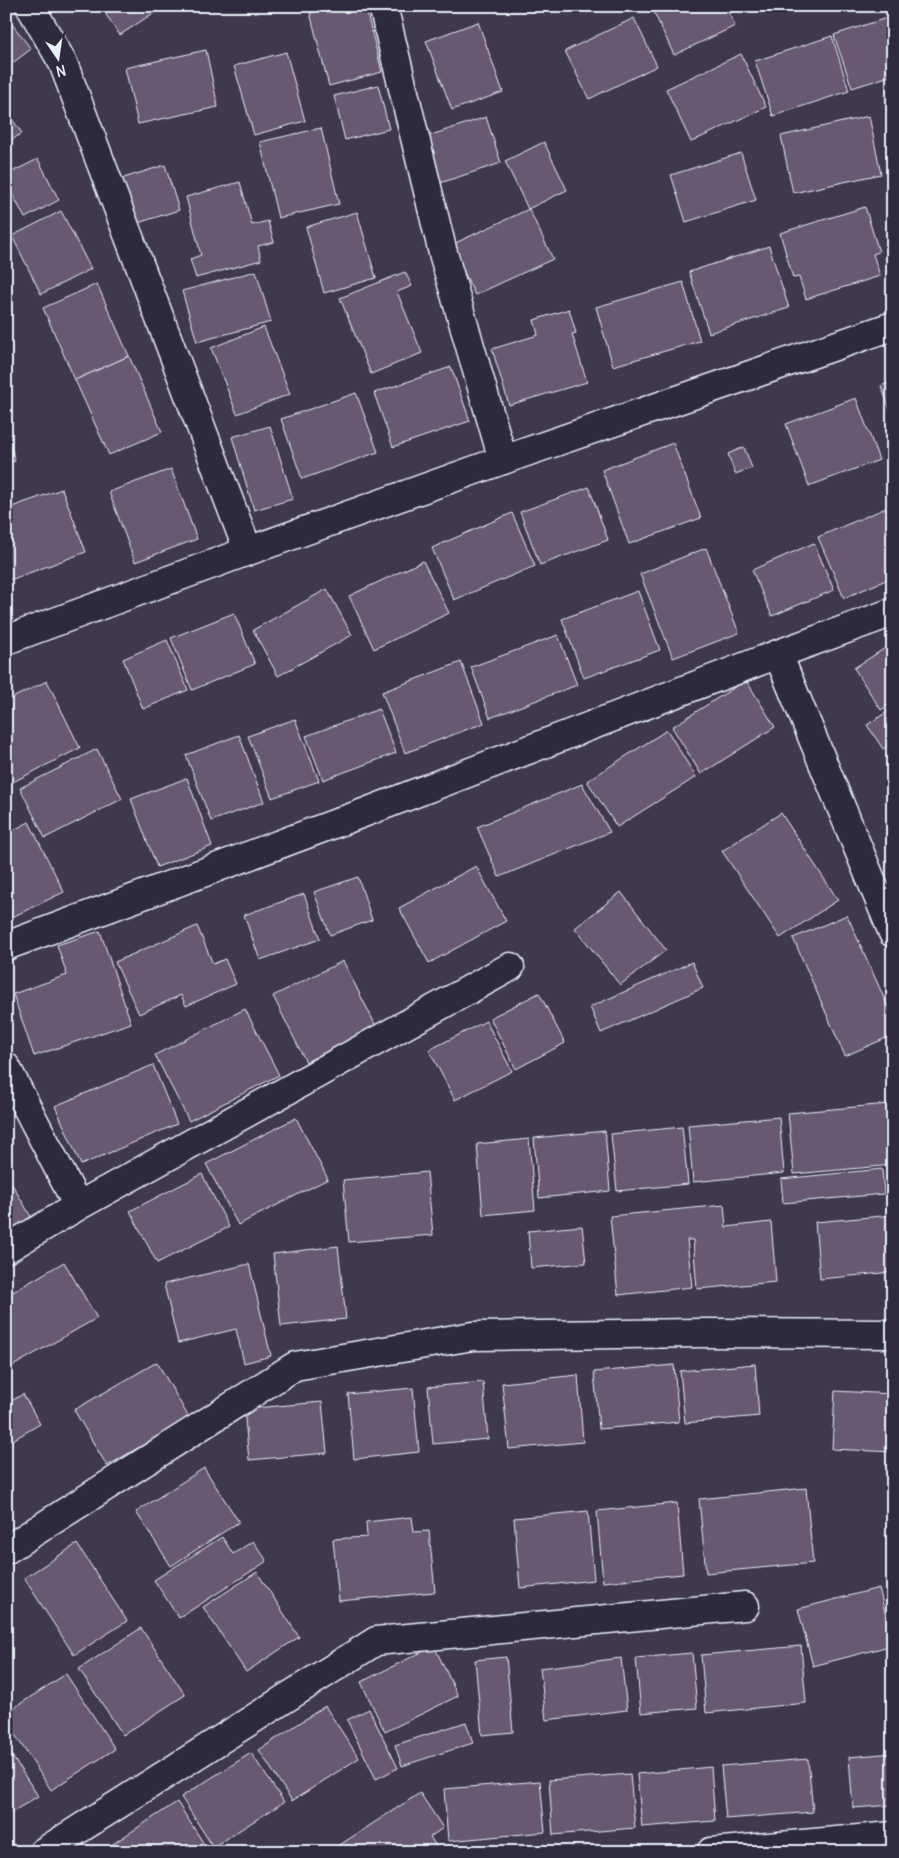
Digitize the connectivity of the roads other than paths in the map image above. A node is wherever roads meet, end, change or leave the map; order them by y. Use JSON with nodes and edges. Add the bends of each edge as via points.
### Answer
{"nodes":[{"id":1,"x":30,"y":6,"type":"edge"},
{"id":2,"x":383,"y":6,"type":"edge"},
{"id":3,"x":893,"y":326,"type":"edge"},
{"id":4,"x":503,"y":460,"type":"junction"},
{"id":5,"x":248,"y":551,"type":"junction"},
{"id":6,"x":893,"y":612,"type":"edge"},
{"id":7,"x":6,"y":640,"type":"edge"},
{"id":8,"x":778,"y":654,"type":"junction"},
{"id":9,"x":893,"y":932,"type":"edge"},
{"id":10,"x":6,"y":946,"type":"edge"},
{"id":11,"x":510,"y":967,"type":"dead end"},
{"id":12,"x":6,"y":1066,"type":"edge"},
{"id":13,"x":78,"y":1206,"type":"junction"},
{"id":14,"x":6,"y":1249,"type":"edge"},
{"id":15,"x":893,"y":1334,"type":"edge"},
{"id":16,"x":6,"y":1550,"type":"edge"},
{"id":17,"x":745,"y":1606,"type":"dead end"},
{"id":18,"x":893,"y":1836,"type":"edge"},
{"id":19,"x":43,"y":1852,"type":"edge"},
{"id":20,"x":711,"y":1852,"type":"edge"}],
"edges":[{"from":1,"to":5,"type":"street","via":[[63,62]]},
{"from":2,"to":4,"type":"street","via":[[443,253]]},
{"from":3,"to":4,"type":"street"},
{"from":4,"to":5,"type":"street"},
{"from":5,"to":7,"type":"street"},
{"from":6,"to":8,"type":"street"},
{"from":8,"to":9,"type":"street"},
{"from":8,"to":10,"type":"street"},
{"from":11,"to":13,"type":"street"},
{"from":12,"to":13,"type":"street"},
{"from":13,"to":14,"type":"street"},
{"from":15,"to":16,"type":"street","via":[[473,1336],[295,1366]]},
{"from":17,"to":19,"type":"street","via":[[376,1641]]},
{"from":18,"to":20,"type":"street"}]}
